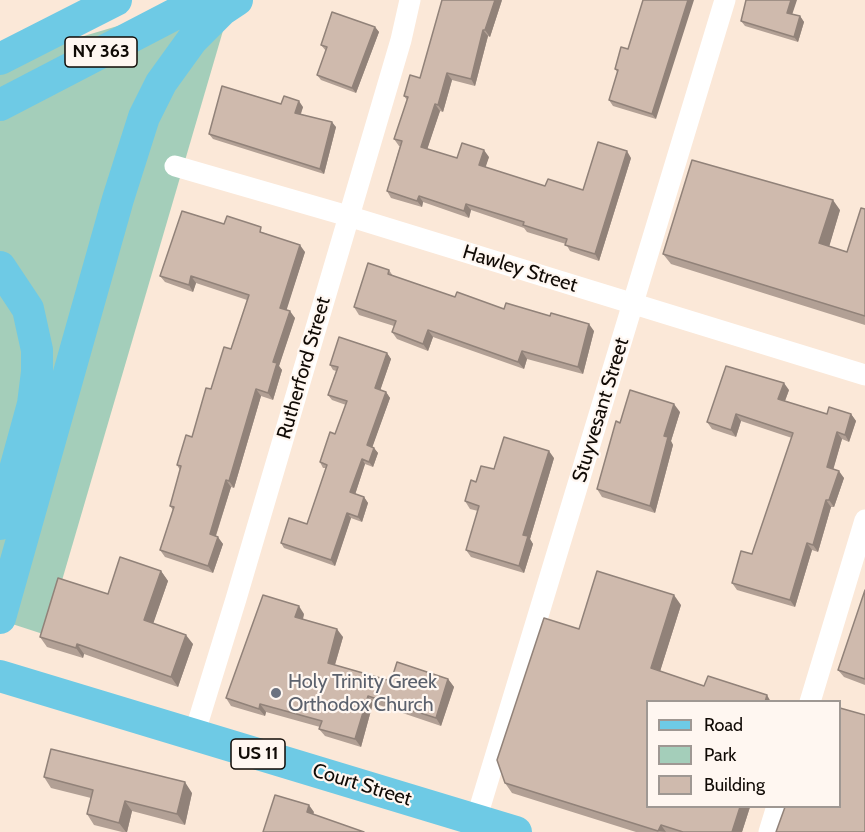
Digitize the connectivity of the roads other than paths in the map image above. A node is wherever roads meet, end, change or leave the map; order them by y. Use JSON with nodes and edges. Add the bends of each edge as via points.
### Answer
{"nodes":[{"id":1,"x":86,"y":0,"type":"edge"},
{"id":2,"x":116,"y":0,"type":"edge"},
{"id":3,"x":202,"y":0,"type":"edge"},
{"id":4,"x":237,"y":0,"type":"edge"},
{"id":5,"x":410,"y":0,"type":"edge"},
{"id":6,"x":725,"y":0,"type":"edge"},
{"id":7,"x":0,"y":38,"type":"edge"},
{"id":8,"x":0,"y":59,"type":"edge"},
{"id":9,"x":0,"y":105,"type":"edge"},
{"id":10,"x":175,"y":166,"type":"dead end"},
{"id":11,"x":348,"y":216,"type":"junction"},
{"id":12,"x":0,"y":267,"type":"edge"},
{"id":13,"x":634,"y":304,"type":"junction"},
{"id":14,"x":865,"y":375,"type":"edge"},
{"id":15,"x":865,"y":520,"type":"edge"},
{"id":16,"x":0,"y":524,"type":"edge"},
{"id":17,"x":0,"y":618,"type":"edge"},
{"id":18,"x":0,"y":676,"type":"edge"},
{"id":19,"x":811,"y":700,"type":"edge"},
{"id":20,"x":194,"y":735,"type":"junction"},
{"id":21,"x":777,"y":808,"type":"edge"},
{"id":22,"x":476,"y":820,"type":"junction"},
{"id":23,"x":516,"y":832,"type":"edge"},
{"id":24,"x":769,"y":832,"type":"edge"}],
"edges":[{"from":1,"to":7,"type":"main road"},
{"from":2,"to":8,"type":"main road","number":"NY 363"},
{"from":3,"to":9,"type":"main road","number":"NY 363"},
{"from":4,"to":17,"type":"main road","via":[[222,9],[192,40],[161,83],[144,117]]},
{"from":5,"to":11,"type":"street","name":"Rutherford Street"},
{"from":6,"to":13,"type":"street","name":"Stuyvesant Street"},
{"from":10,"to":11,"type":"street","name":"Hawley Street"},
{"from":11,"to":13,"type":"street","name":"Hawley Street"},
{"from":11,"to":20,"type":"street","name":"Rutherford Street"},
{"from":12,"to":16,"type":"main road","via":[[28,309],[37,350],[33,404]]},
{"from":13,"to":14,"type":"street","name":"Hawley Street"},
{"from":13,"to":22,"type":"street","name":"Stuyvesant Street"},
{"from":15,"to":19,"type":"street"},
{"from":18,"to":20,"type":"main road","name":"Court Street","number":"US 11"},
{"from":20,"to":22,"type":"main road","name":"Court Street","number":"US 11"},
{"from":21,"to":24,"type":"street"},
{"from":22,"to":23,"type":"main road","name":"Court Street","number":"US 11"}]}
